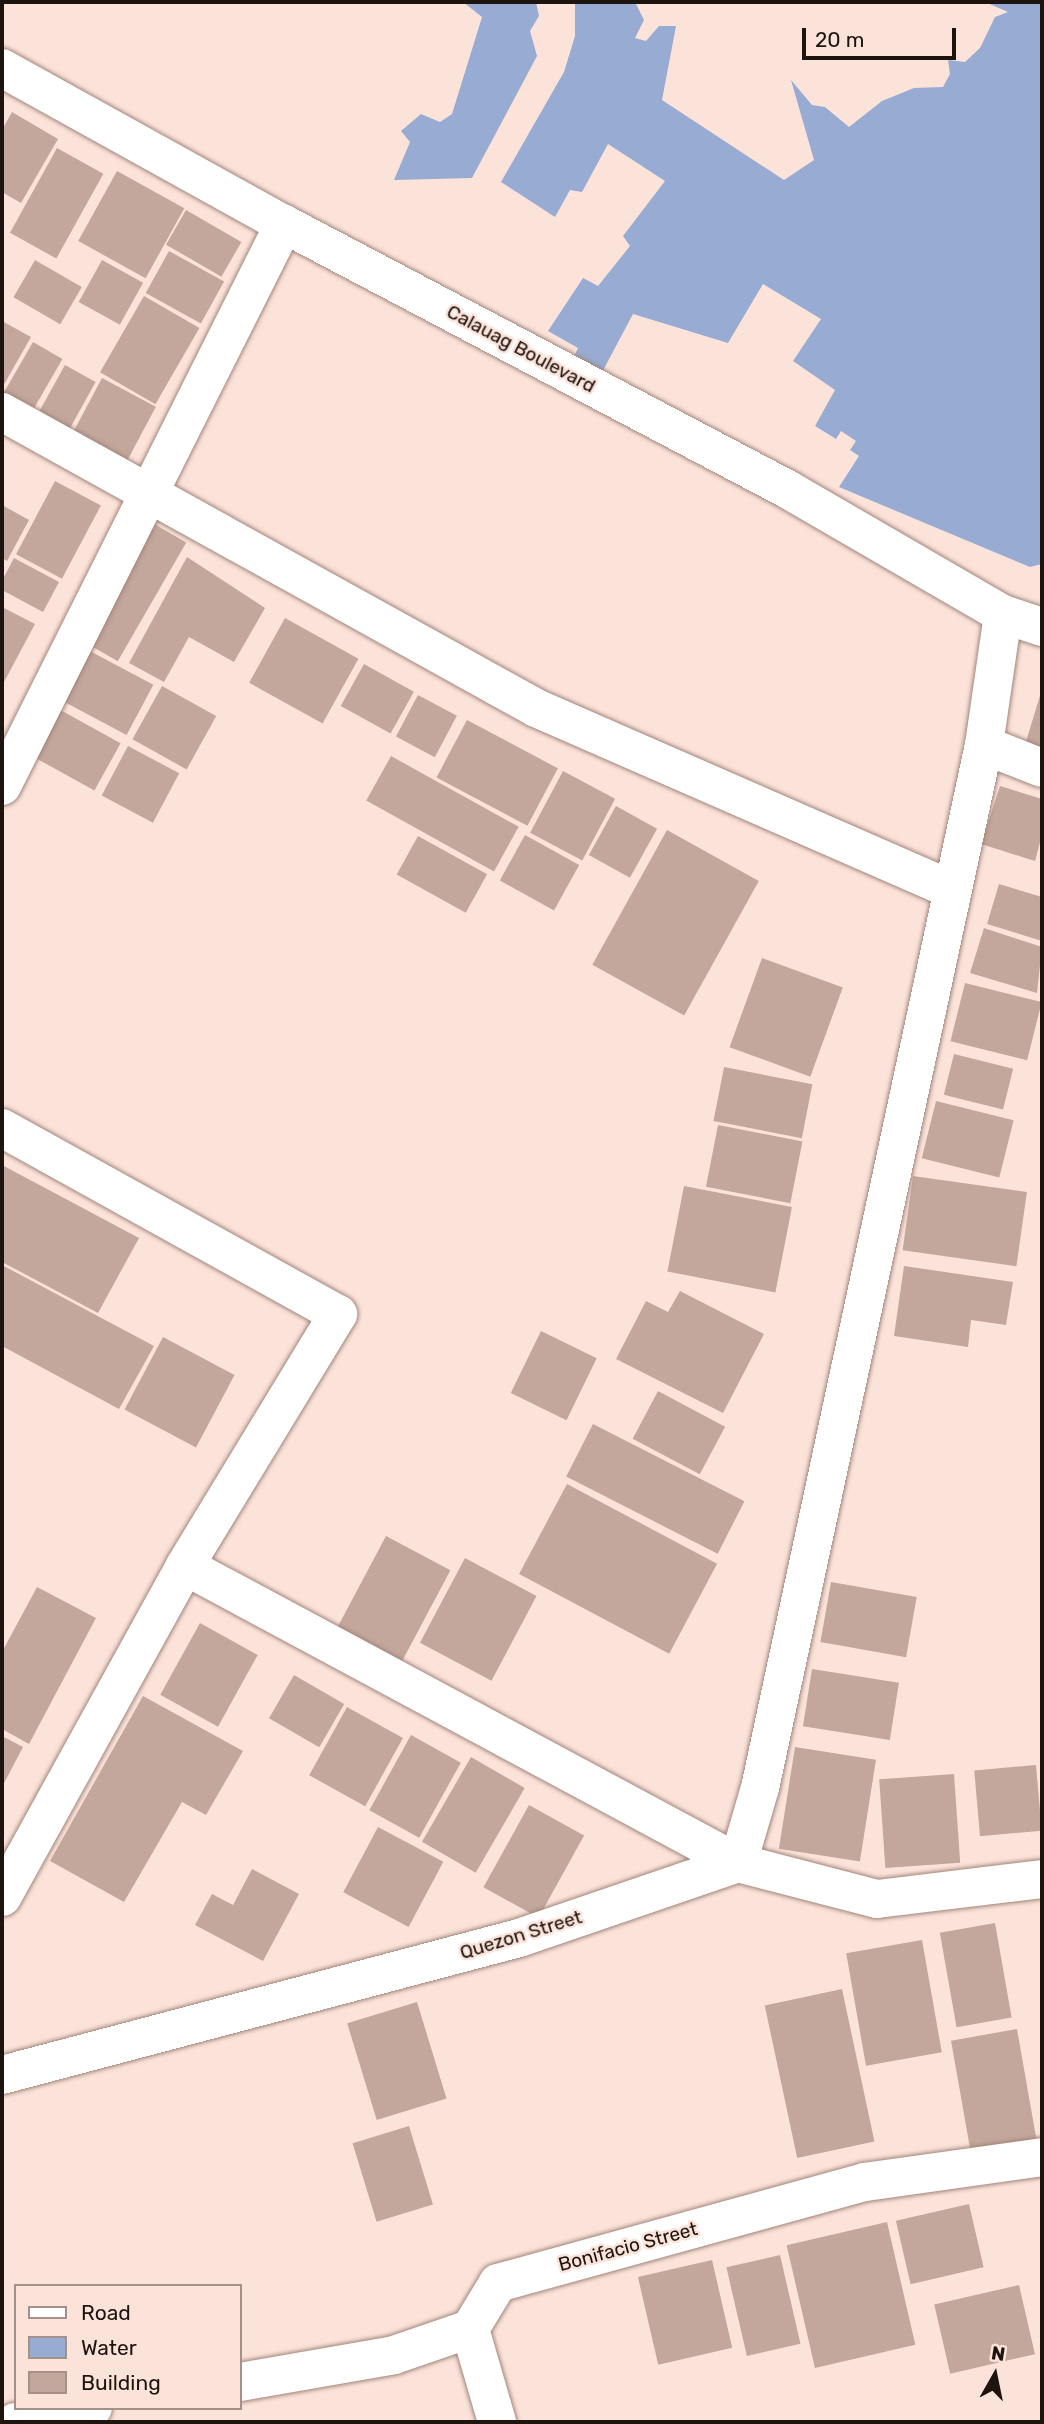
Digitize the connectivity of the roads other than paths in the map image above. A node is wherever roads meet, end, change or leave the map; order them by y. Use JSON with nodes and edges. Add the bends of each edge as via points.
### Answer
{"nodes":[{"id":1,"x":2,"y":68,"type":"edge"},
{"id":2,"x":284,"y":224,"type":"junction"},
{"id":3,"x":2,"y":412,"type":"edge"},
{"id":4,"x":151,"y":497,"type":"junction"},
{"id":5,"x":1003,"y":614,"type":"junction"},
{"id":6,"x":1042,"y":627,"type":"edge"},
{"id":7,"x":984,"y":745,"type":"junction"},
{"id":8,"x":6,"y":767,"type":"edge"},
{"id":9,"x":1042,"y":768,"type":"edge"},
{"id":10,"x":950,"y":890,"type":"junction"},
{"id":11,"x":2,"y":1128,"type":"edge"},
{"id":12,"x":185,"y":1566,"type":"junction"},
{"id":13,"x":738,"y":1863,"type":"junction"},
{"id":14,"x":1042,"y":1879,"type":"edge"},
{"id":15,"x":2,"y":1896,"type":"edge"},
{"id":16,"x":2,"y":2075,"type":"edge"},
{"id":17,"x":1042,"y":2157,"type":"edge"},
{"id":18,"x":470,"y":2329,"type":"junction"},
{"id":19,"x":242,"y":2382,"type":"edge"},
{"id":20,"x":82,"y":2410,"type":"edge"},
{"id":21,"x":15,"y":2422,"type":"edge"},
{"id":22,"x":498,"y":2422,"type":"edge"}],
"edges":[{"from":1,"to":2,"type":"street","name":"Calauag Boulevard"},
{"from":2,"to":4,"type":"street"},
{"from":2,"to":5,"type":"street","name":"Calauag Boulevard","via":[[787,489]]},
{"from":3,"to":4,"type":"street"},
{"from":4,"to":8,"type":"street"},
{"from":4,"to":10,"type":"street","via":[[536,708]]},
{"from":5,"to":6,"type":"street","name":"Calauag Boulevard"},
{"from":5,"to":7,"type":"street"},
{"from":7,"to":9,"type":"street"},
{"from":7,"to":10,"type":"street"},
{"from":10,"to":13,"type":"street","via":[[762,1774]]},
{"from":11,"to":12,"type":"street","via":[[338,1314]]},
{"from":12,"to":13,"type":"street"},
{"from":12,"to":15,"type":"street"},
{"from":13,"to":14,"type":"street","via":[[877,1899]]},
{"from":13,"to":16,"type":"street","name":"Quezon Street","via":[[519,1938]]},
{"from":17,"to":18,"type":"street","name":"Bonifacio Street","via":[[865,2182],[498,2283]]},
{"from":18,"to":19,"type":"street","via":[[394,2355]]},
{"from":18,"to":22,"type":"street"},
{"from":20,"to":21,"type":"street"}]}
